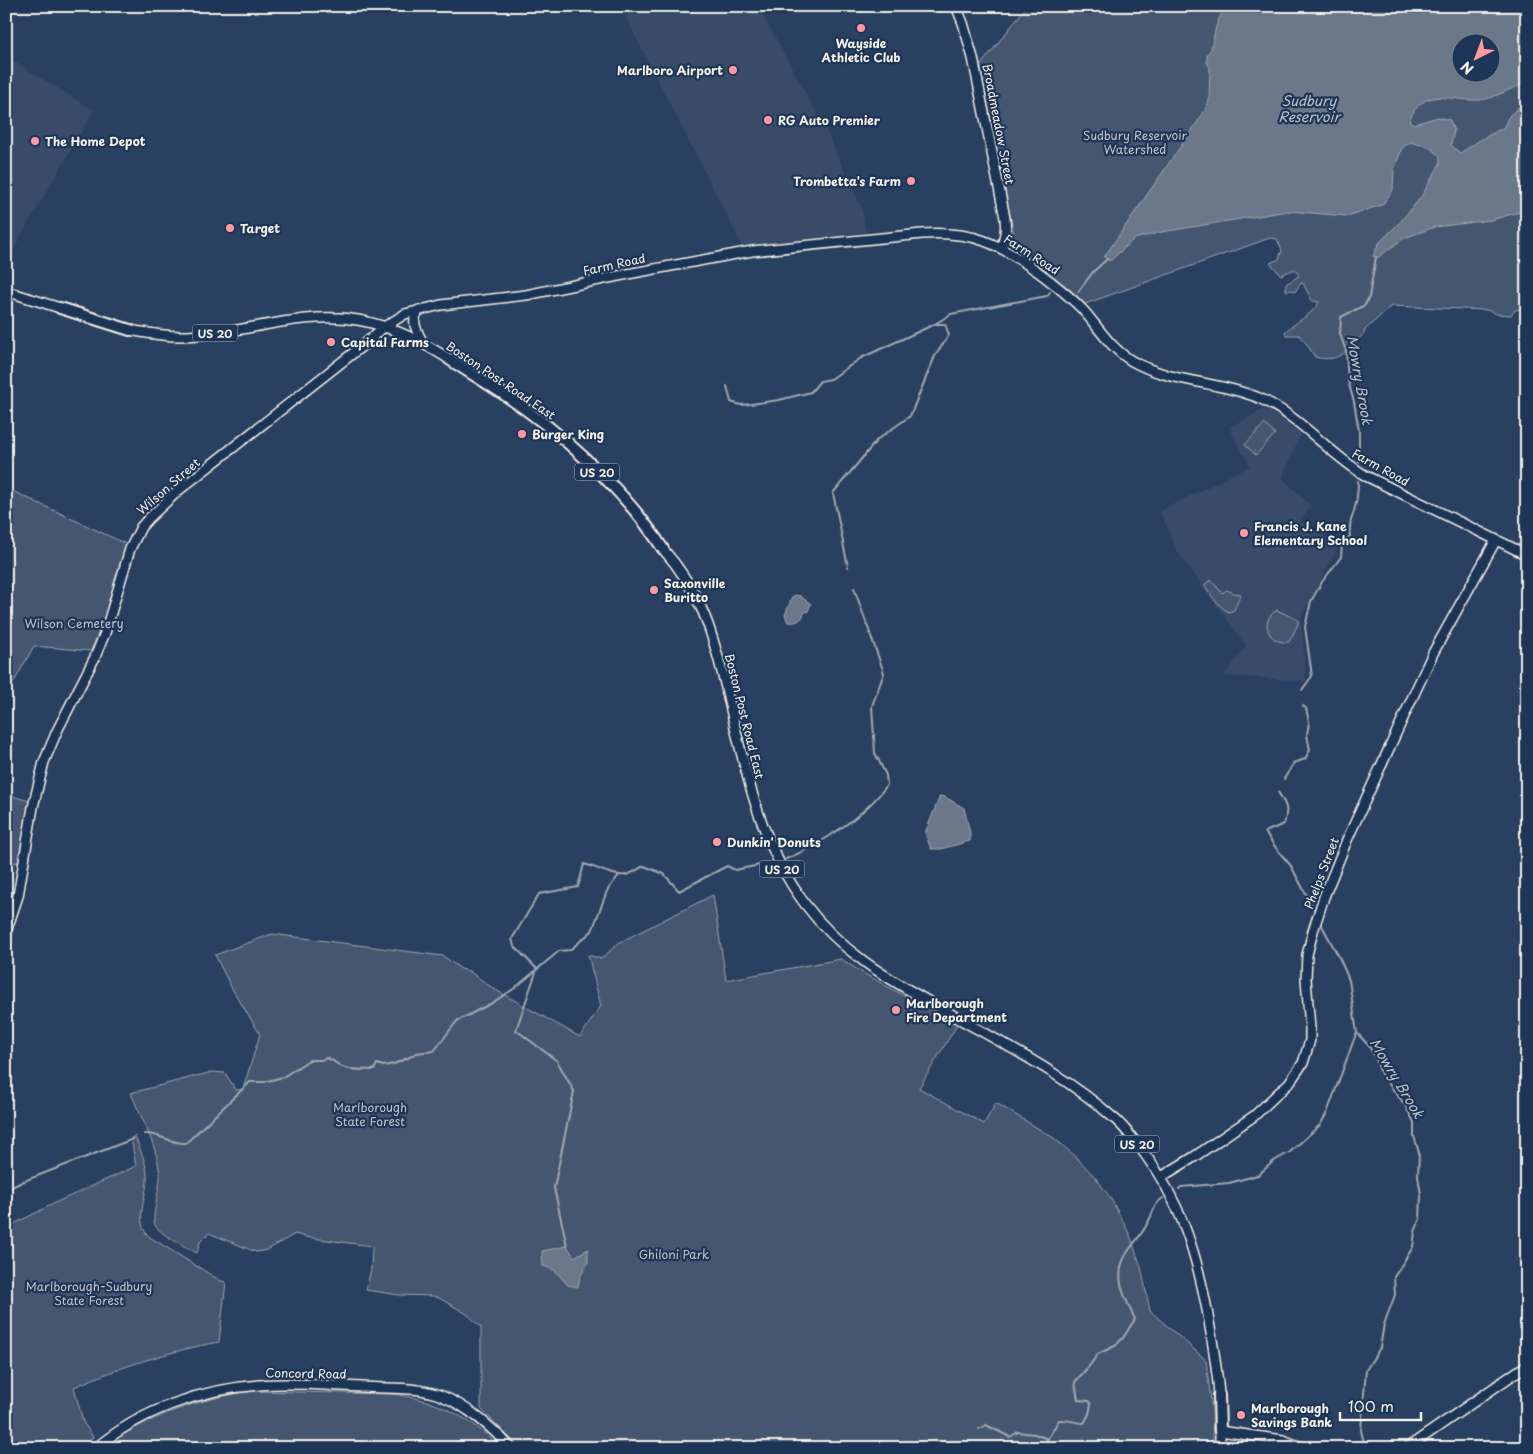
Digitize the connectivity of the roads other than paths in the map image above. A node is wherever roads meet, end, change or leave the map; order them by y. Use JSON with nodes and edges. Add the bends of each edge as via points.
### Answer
{"nodes":[{"id":1,"x":956,"y":6,"type":"edge"},
{"id":2,"x":1002,"y":248,"type":"junction"},
{"id":3,"x":6,"y":291,"type":"edge"},
{"id":4,"x":60,"y":308,"type":"joint"},
{"id":5,"x":419,"y":310,"type":"junction"},
{"id":6,"x":384,"y":327,"type":"junction"},
{"id":7,"x":130,"y":330,"type":"joint"},
{"id":8,"x":423,"y":343,"type":"junction"},
{"id":9,"x":449,"y":359,"type":"joint"},
{"id":10,"x":1496,"y":540,"type":"junction"},
{"id":11,"x":663,"y":548,"type":"joint"},
{"id":12,"x":1527,"y":555,"type":"edge"},
{"id":13,"x":6,"y":932,"type":"edge"},
{"id":14,"x":1161,"y":1176,"type":"junction"},
{"id":15,"x":1527,"y":1365,"type":"edge"},
{"id":16,"x":1219,"y":1395,"type":"joint"},
{"id":17,"x":1220,"y":1431,"type":"junction"},
{"id":18,"x":96,"y":1448,"type":"edge"},
{"id":19,"x":511,"y":1448,"type":"edge"},
{"id":20,"x":1220,"y":1448,"type":"edge"},
{"id":21,"x":1304,"y":1448,"type":"edge"},
{"id":22,"x":1407,"y":1448,"type":"edge"}],
"edges":[{"from":1,"to":2,"type":"street","name":"Broadmeadow Street","via":[[973,58],[1004,213],[1006,225]]},
{"from":2,"to":5,"type":"street","name":"Farm Road","via":[[970,236],[941,233],[767,249],[526,295]]},
{"from":2,"to":10,"type":"street","name":"Farm Road","via":[[1063,291],[1130,360],[1152,370],[1224,386],[1269,403],[1290,416],[1355,470]]},
{"from":3,"to":4,"type":"street","name":"Boston Post Road East","number":"US 20"},
{"from":4,"to":7,"type":"highway","name":"Boston Post Road East","number":"US 20"},
{"from":5,"to":6,"type":"street","name":"Farm Road","via":[[405,314]]},
{"from":5,"to":8,"type":"street","via":[[414,325]]},
{"from":6,"to":7,"type":"street","name":"Boston Post Road East","number":"US 20","via":[[330,318],[191,335]]},
{"from":6,"to":8,"type":"street","name":"Boston Post Road East","number":"US 20"},
{"from":6,"to":13,"type":"street","name":"Wilson Street","via":[[179,490],[141,527],[130,549],[106,633],[44,762],[18,896]]},
{"from":8,"to":9,"type":"street","name":"Boston Post Road East","number":"US 20"},
{"from":9,"to":11,"type":"highway","name":"Boston Post Road East","number":"US 20","via":[[521,406],[568,444],[620,495]]},
{"from":10,"to":12,"type":"street","name":"Farm Road"},
{"from":10,"to":14,"type":"street","name":"Phelps Street","via":[[1433,653],[1329,886],[1307,955],[1310,1040],[1303,1063],[1289,1083],[1254,1116]]},
{"from":11,"to":14,"type":"street","name":"Boston Post Road East","number":"US 20","via":[[704,613],[762,824],[781,868],[808,908],[842,944],[870,966],[1029,1058],[1089,1097],[1127,1130]]},
{"from":14,"to":16,"type":"street","name":"Boston Post Road East","number":"US 20","via":[[1179,1210],[1196,1256]]},
{"from":15,"to":22,"type":"street"},
{"from":16,"to":17,"type":"highway","name":"Boston Post Road East","number":"US 20"},
{"from":17,"to":20,"type":"street","name":"Boston Post Road East","number":"US 20"},
{"from":17,"to":21,"type":"street","via":[[1283,1440]]},
{"from":18,"to":19,"type":"street","name":"Concord Road","via":[[136,1421],[187,1399],[272,1384],[406,1388],[430,1392],[466,1408]]}]}
